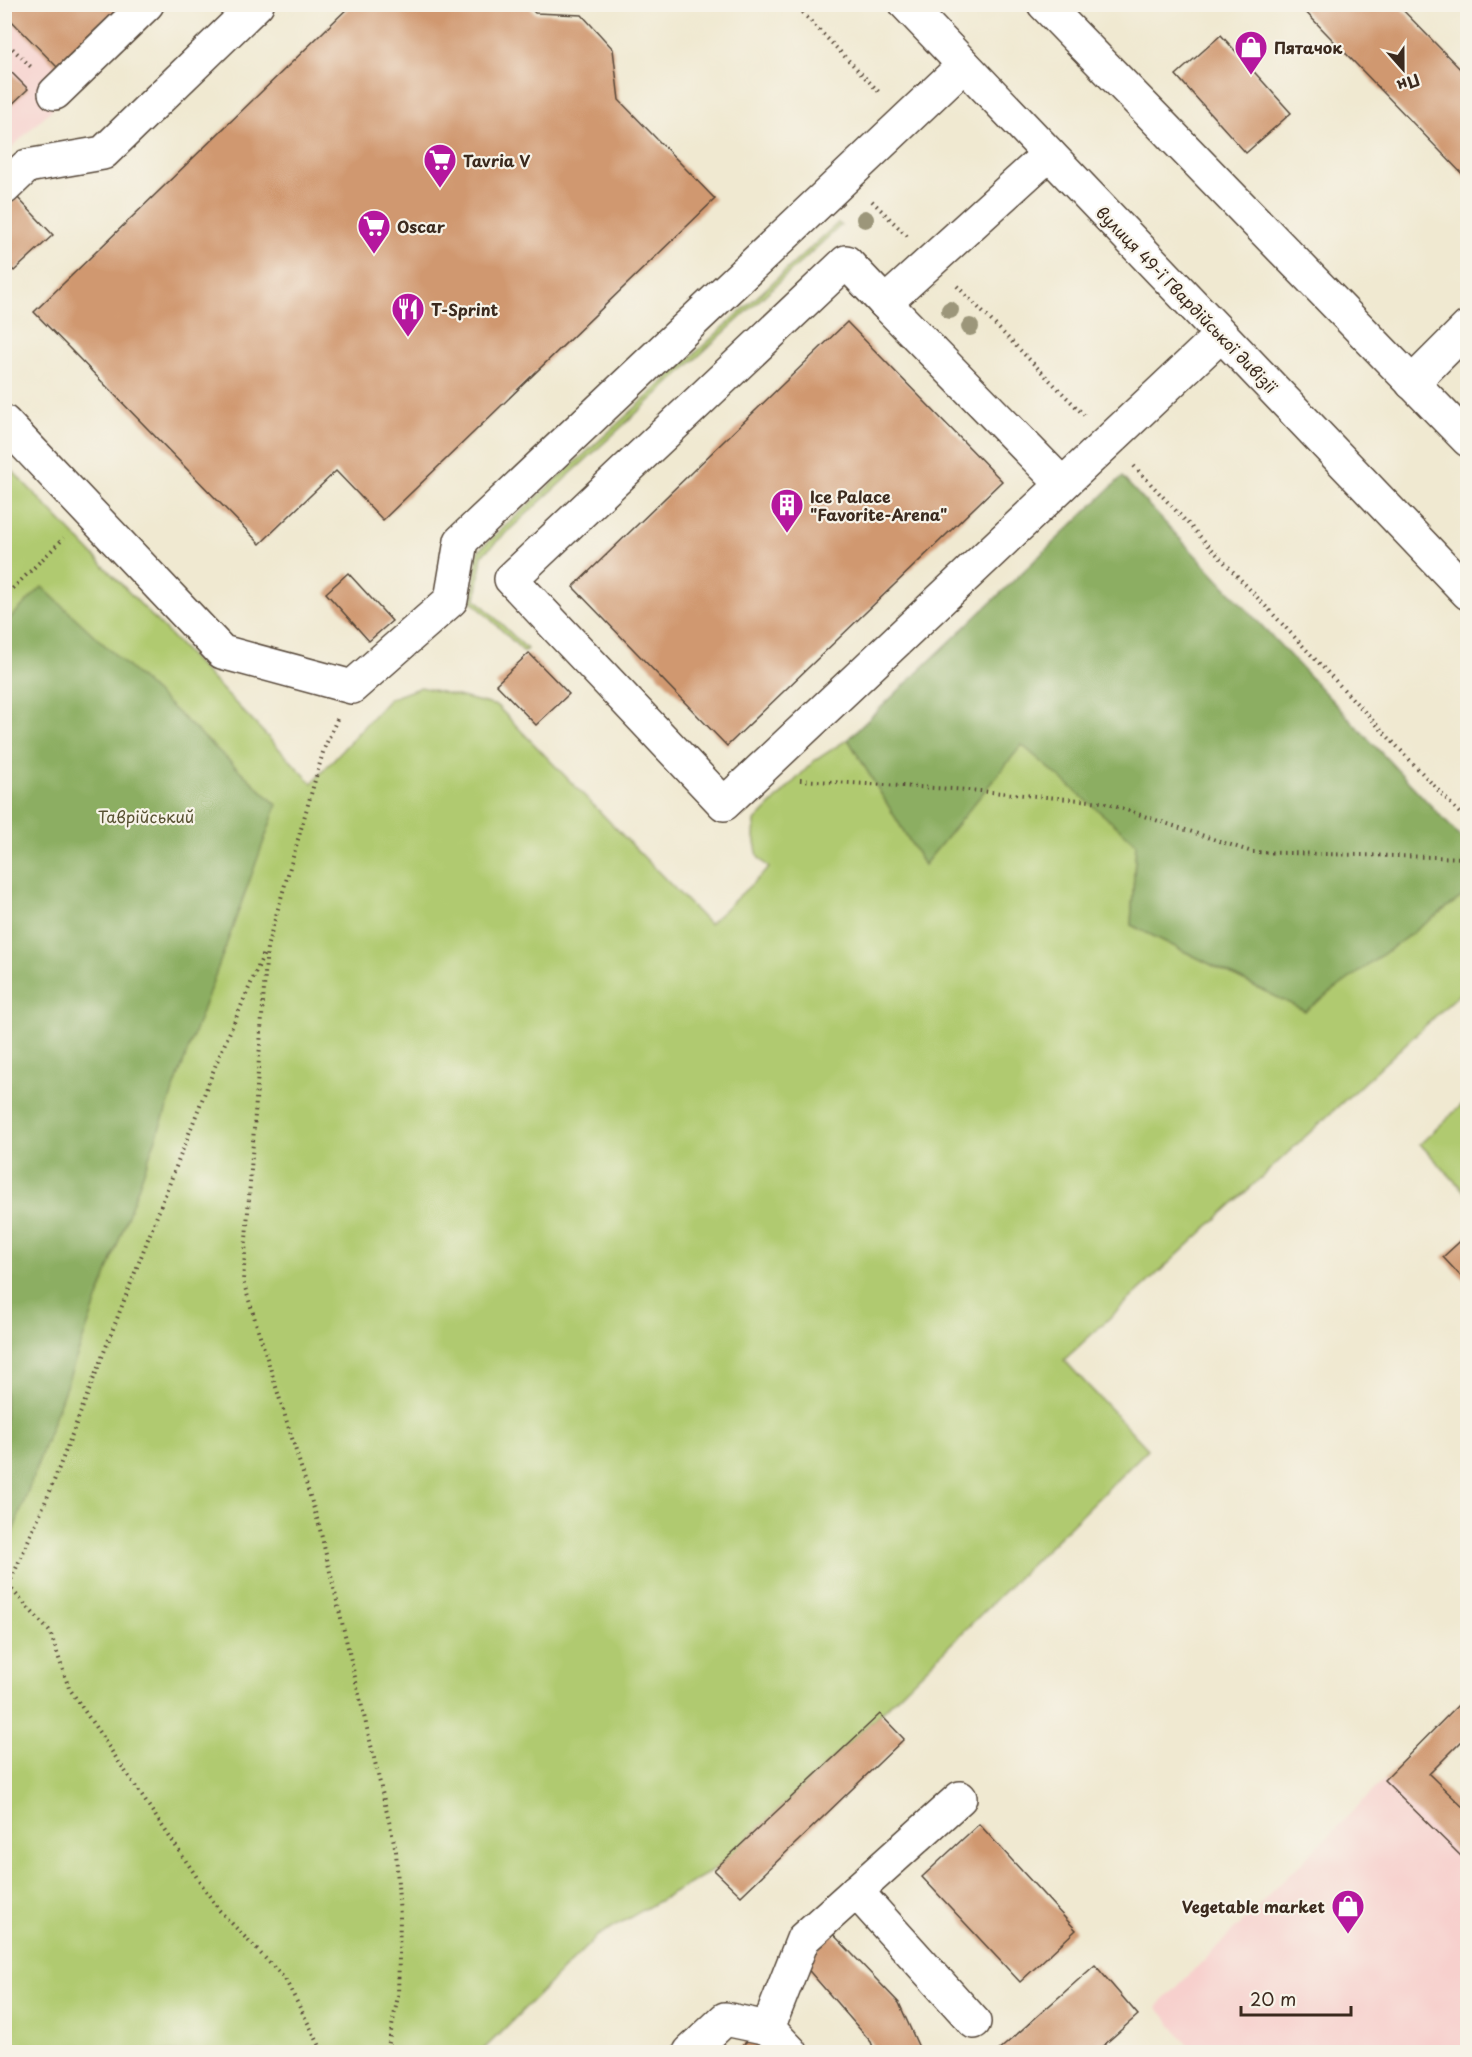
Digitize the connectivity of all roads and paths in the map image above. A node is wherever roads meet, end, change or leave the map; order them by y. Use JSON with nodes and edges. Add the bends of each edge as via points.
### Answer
{"nodes":[{"id":1,"x":147,"y":4,"type":"edge"},
{"id":2,"x":257,"y":4,"type":"edge"},
{"id":3,"x":794,"y":4,"type":"edge"},
{"id":4,"x":906,"y":4,"type":"edge"},
{"id":5,"x":1044,"y":4,"type":"edge"},
{"id":6,"x":964,"y":65,"type":"junction"},
{"id":7,"x":55,"y":93,"type":"dead end"},
{"id":8,"x":883,"y":96,"type":"dead end"},
{"id":9,"x":1049,"y":154,"type":"junction"},
{"id":10,"x":4,"y":188,"type":"edge"},
{"id":11,"x":868,"y":196,"type":"dead end"},
{"id":12,"x":931,"y":260,"type":"junction"},
{"id":13,"x":885,"y":303,"type":"junction"},
{"id":14,"x":1467,"y":327,"type":"edge"},
{"id":15,"x":1221,"y":335,"type":"junction"},
{"id":16,"x":1412,"y":384,"type":"junction"},
{"id":17,"x":4,"y":422,"type":"edge"},
{"id":18,"x":1108,"y":440,"type":"junction"},
{"id":19,"x":1467,"y":440,"type":"edge"},
{"id":20,"x":1062,"y":484,"type":"junction"},
{"id":21,"x":90,"y":512,"type":"junction"},
{"id":22,"x":1467,"y":593,"type":"edge"},
{"id":23,"x":4,"y":597,"type":"edge"},
{"id":24,"x":352,"y":687,"type":"junction"},
{"id":25,"x":752,"y":778,"type":"junction"},
{"id":26,"x":1467,"y":822,"type":"edge"},
{"id":27,"x":1467,"y":858,"type":"edge"},
{"id":28,"x":267,"y":947,"type":"junction"},
{"id":29,"x":6,"y":1583,"type":"edge"},
{"id":30,"x":4,"y":1596,"type":"edge"},
{"id":31,"x":960,"y":1798,"type":"dead end"},
{"id":32,"x":856,"y":1891,"type":"junction"},
{"id":33,"x":974,"y":2022,"type":"dead end"},
{"id":34,"x":768,"y":2028,"type":"junction"},
{"id":35,"x":323,"y":2052,"type":"edge"},
{"id":36,"x":387,"y":2052,"type":"edge"},
{"id":37,"x":690,"y":2052,"type":"edge"},
{"id":38,"x":791,"y":2052,"type":"edge"}],
"edges":[{"from":1,"to":7,"type":"street"},
{"from":2,"to":10,"type":"street","via":[[103,153],[27,166]]},
{"from":3,"to":8,"type":"path"},
{"from":4,"to":6,"type":"street","name":"вулиця 49-ї Гвардійської дивізії"},
{"from":5,"to":16,"type":"street"},
{"from":6,"to":9,"type":"street","name":"вулиця 49-ї Гвардійської дивізії"},
{"from":6,"to":24,"type":"street","via":[[461,541],[451,600]]},
{"from":9,"to":12,"type":"street"},
{"from":9,"to":15,"type":"street","name":"вулиця 49-ї Гвардійської дивізії"},
{"from":11,"to":12,"type":"path"},
{"from":12,"to":13,"type":"street"},
{"from":12,"to":18,"type":"path"},
{"from":13,"to":20,"type":"street"},
{"from":13,"to":25,"type":"street","via":[[846,262],[511,579],[724,804]]},
{"from":14,"to":16,"type":"street"},
{"from":15,"to":18,"type":"street"},
{"from":15,"to":22,"type":"street","name":"вулиця 49-ї Гвардійської дивізії"},
{"from":16,"to":19,"type":"street"},
{"from":17,"to":21,"type":"street"},
{"from":18,"to":20,"type":"street"},
{"from":18,"to":26,"type":"path"},
{"from":20,"to":25,"type":"street"},
{"from":21,"to":23,"type":"path"},
{"from":21,"to":24,"type":"street","via":[[222,652]]},
{"from":24,"to":28,"type":"path","via":[[324,749]]},
{"from":25,"to":27,"type":"path","via":[[1102,802],[1252,852]]},
{"from":28,"to":29,"type":"path","via":[[216,1064],[50,1491]]},
{"from":28,"to":36,"type":"path","via":[[243,1281],[319,1525],[396,1851],[400,1917],[398,1996]]},
{"from":29,"to":30,"type":"path"},
{"from":29,"to":35,"type":"path","via":[[50,1632],[69,1688],[219,1910],[285,1979]]},
{"from":31,"to":32,"type":"street"},
{"from":32,"to":33,"type":"street"},
{"from":32,"to":34,"type":"street","via":[[804,1939]]},
{"from":34,"to":37,"type":"street","via":[[725,2019]]},
{"from":34,"to":38,"type":"street"}]}
